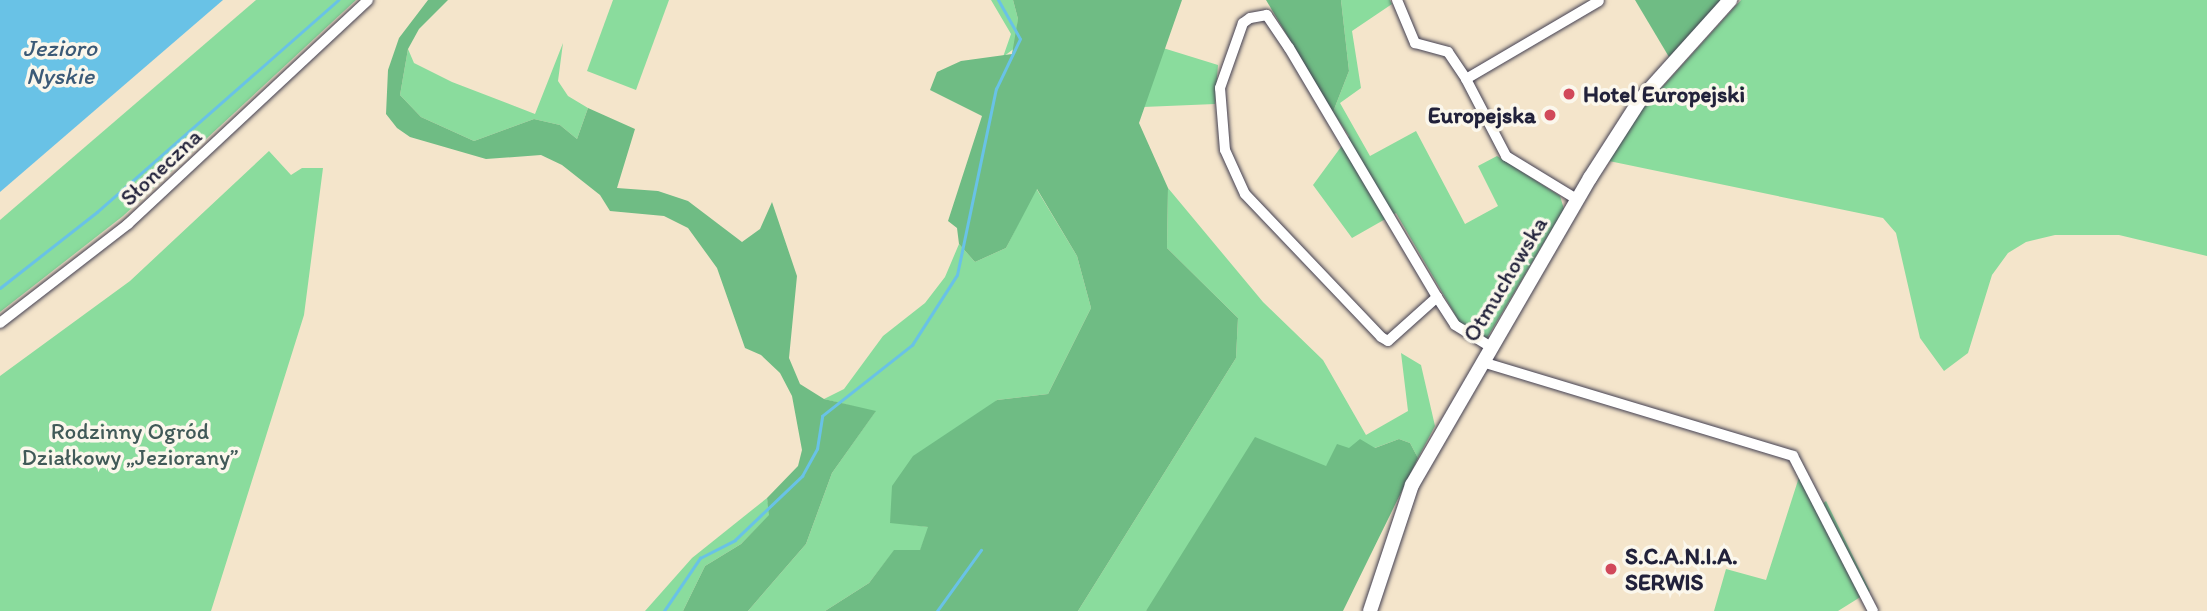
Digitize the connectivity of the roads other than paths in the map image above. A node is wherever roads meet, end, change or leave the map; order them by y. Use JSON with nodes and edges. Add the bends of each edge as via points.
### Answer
{"nodes":[{"id":1,"x":368,"y":0,"type":"edge"},
{"id":2,"x":1397,"y":0,"type":"edge"},
{"id":3,"x":1730,"y":0,"type":"edge"},
{"id":4,"x":1599,"y":1,"type":"edge"},
{"id":5,"x":1466,"y":79,"type":"junction"},
{"id":6,"x":1578,"y":200,"type":"junction"},
{"id":7,"x":1437,"y":297,"type":"junction"},
{"id":8,"x":0,"y":323,"type":"edge"},
{"id":9,"x":1491,"y":347,"type":"junction"},
{"id":10,"x":1482,"y":362,"type":"junction"},
{"id":11,"x":1370,"y":611,"type":"edge"},
{"id":12,"x":1873,"y":611,"type":"edge"}],
"edges":[{"from":1,"to":8,"type":"street","name":"Słoneczna","via":[[119,231]]},
{"from":2,"to":5,"type":"street","via":[[1415,43],[1448,52]]},
{"from":3,"to":6,"type":"main road","name":"Otmuchowska","via":[[1640,100]]},
{"from":4,"to":5,"type":"street"},
{"from":5,"to":6,"type":"street","via":[[1506,156]]},
{"from":6,"to":9,"type":"main road","name":"Otmuchowska"},
{"from":7,"to":7,"type":"street","via":[[1267,15],[1250,18],[1243,23],[1220,88],[1225,150],[1245,194],[1388,341]]},
{"from":7,"to":9,"type":"street","via":[[1455,325]]},
{"from":9,"to":10,"type":"main road","name":"Otmuchowska"},
{"from":10,"to":11,"type":"main road","name":"Otmuchowska","via":[[1412,485]]},
{"from":10,"to":12,"type":"street","via":[[1793,456]]}]}
